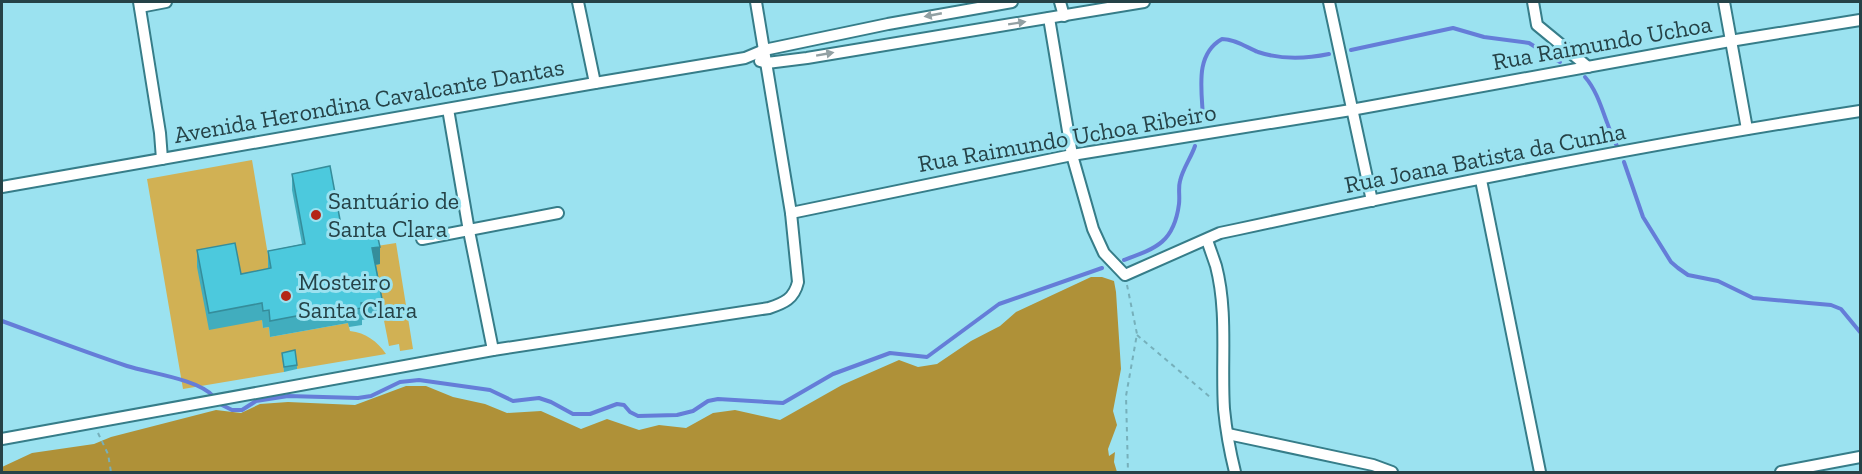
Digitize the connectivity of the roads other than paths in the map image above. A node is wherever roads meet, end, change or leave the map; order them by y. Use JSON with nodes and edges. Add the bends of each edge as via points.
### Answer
{"nodes":[{"id":1,"x":166,"y":2,"type":"edge"},
{"id":2,"x":578,"y":2,"type":"edge"},
{"id":3,"x":756,"y":2,"type":"edge"},
{"id":4,"x":1012,"y":2,"type":"edge"},
{"id":5,"x":1060,"y":2,"type":"edge"},
{"id":6,"x":1144,"y":2,"type":"edge"},
{"id":7,"x":1329,"y":2,"type":"edge"},
{"id":8,"x":1533,"y":2,"type":"edge"},
{"id":9,"x":1724,"y":2,"type":"edge"},
{"id":10,"x":140,"y":4,"type":"edge"},
{"id":11,"x":1064,"y":16,"type":"junction"},
{"id":12,"x":1049,"y":18,"type":"junction"},
{"id":13,"x":1860,"y":20,"type":"edge"},
{"id":14,"x":1730,"y":41,"type":"junction"},
{"id":15,"x":764,"y":50,"type":"junction"},
{"id":16,"x":745,"y":58,"type":"junction"},
{"id":17,"x":767,"y":63,"type":"junction"},
{"id":18,"x":1588,"y":67,"type":"junction"},
{"id":19,"x":595,"y":82,"type":"junction"},
{"id":20,"x":448,"y":109,"type":"junction"},
{"id":21,"x":1351,"y":110,"type":"junction"},
{"id":22,"x":1860,"y":111,"type":"edge"},
{"id":23,"x":1747,"y":129,"type":"junction"},
{"id":24,"x":1072,"y":155,"type":"junction"},
{"id":25,"x":162,"y":159,"type":"junction"},
{"id":26,"x":1481,"y":180,"type":"junction"},
{"id":27,"x":2,"y":187,"type":"edge"},
{"id":28,"x":1372,"y":201,"type":"junction"},
{"id":29,"x":558,"y":213,"type":"dead end"},
{"id":30,"x":791,"y":213,"type":"junction"},
{"id":31,"x":469,"y":231,"type":"junction"},
{"id":32,"x":422,"y":238,"type":"dead end"},
{"id":33,"x":1207,"y":240,"type":"junction"},
{"id":34,"x":493,"y":350,"type":"junction"},
{"id":35,"x":1227,"y":434,"type":"junction"},
{"id":36,"x":2,"y":439,"type":"edge"},
{"id":37,"x":1860,"y":457,"type":"edge"},
{"id":38,"x":1235,"y":472,"type":"edge"},
{"id":39,"x":1392,"y":472,"type":"edge"},
{"id":40,"x":1540,"y":472,"type":"edge"},
{"id":41,"x":1781,"y":472,"type":"edge"}],
"edges":[{"from":1,"to":10,"type":"street"},
{"from":2,"to":19,"type":"street"},
{"from":3,"to":15,"type":"street"},
{"from":4,"to":15,"type":"street","name":"Avenida Herondina Cavalcante Dantas","one_way":true},
{"from":5,"to":11,"type":"street"},
{"from":6,"to":11,"type":"street","name":"Avenida Herondina Cavalcante Dantas"},
{"from":7,"to":21,"type":"street"},
{"from":8,"to":18,"type":"street","via":[[1537,25]]},
{"from":9,"to":14,"type":"street"},
{"from":10,"to":25,"type":"street"},
{"from":11,"to":12,"type":"street","name":"Avenida Herondina Cavalcante Dantas"},
{"from":17,"to":12,"type":"street","name":"Avenida Herondina Cavalcante Dantas","one_way":true},
{"from":12,"to":24,"type":"street"},
{"from":13,"to":14,"type":"street","name":"Rua Raimundo Uchoa"},
{"from":14,"to":18,"type":"street","name":"Rua Raimundo Uchoa"},
{"from":14,"to":23,"type":"street"},
{"from":15,"to":16,"type":"street","name":"Avenida Herondina Cavalcante Dantas"},
{"from":15,"to":17,"type":"street"},
{"from":16,"to":17,"type":"street","name":"Avenida Herondina Cavalcante Dantas"},
{"from":16,"to":19,"type":"street","name":"Avenida Herondina Cavalcante Dantas"},
{"from":17,"to":30,"type":"street"},
{"from":18,"to":21,"type":"street","name":"Rua Raimundo Uchoa"},
{"from":19,"to":20,"type":"street","name":"Avenida Herondina Cavalcante Dantas"},
{"from":20,"to":25,"type":"street","name":"Avenida Herondina Cavalcante Dantas"},
{"from":20,"to":31,"type":"street"},
{"from":21,"to":24,"type":"street","name":"Rua Raimundo Uchoa Ribeiro"},
{"from":21,"to":28,"type":"street"},
{"from":22,"to":23,"type":"street","name":"Rua Joana Batista da Cunha"},
{"from":23,"to":26,"type":"street","name":"Rua Joana Batista da Cunha"},
{"from":24,"to":30,"type":"street","name":"Rua Raimundo Uchoa Ribeiro"},
{"from":24,"to":33,"type":"street","name":"Rua Joana Batista da Cunha","via":[[1097,242],[1125,275]]},
{"from":25,"to":27,"type":"street","name":"Avenida Herondina Cavalcante Dantas"},
{"from":26,"to":28,"type":"street","name":"Rua Joana Batista da Cunha"},
{"from":26,"to":40,"type":"street"},
{"from":28,"to":33,"type":"street","name":"Rua Joana Batista da Cunha","via":[[1220,233]]},
{"from":29,"to":31,"type":"street"},
{"from":30,"to":34,"type":"street","via":[[798,282],[787,301],[769,308]]},
{"from":31,"to":32,"type":"street"},
{"from":31,"to":34,"type":"street"},
{"from":33,"to":35,"type":"street","via":[[1221,297]]},
{"from":34,"to":36,"type":"street"},
{"from":35,"to":38,"type":"street"},
{"from":35,"to":39,"type":"street"},
{"from":37,"to":41,"type":"street"}]}
